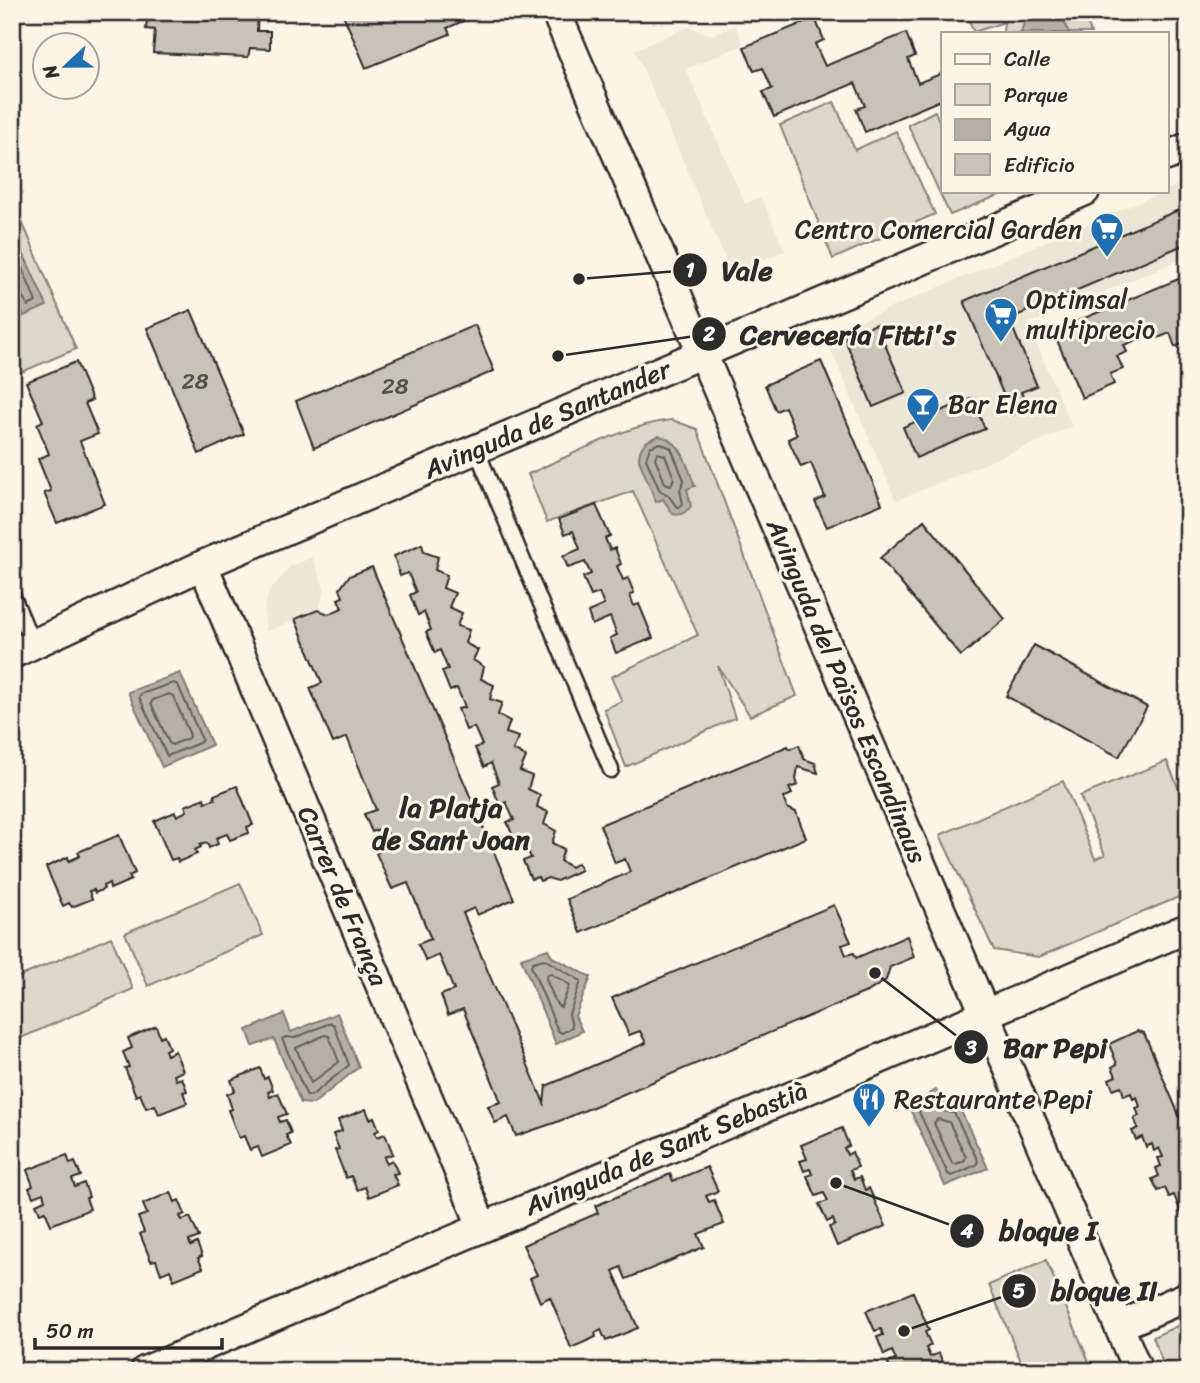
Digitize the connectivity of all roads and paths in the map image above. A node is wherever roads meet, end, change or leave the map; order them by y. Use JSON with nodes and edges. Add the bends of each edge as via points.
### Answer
{"nodes":[{"id":1,"x":562,"y":16,"type":"edge"},
{"id":2,"x":1188,"y":147,"type":"edge"},
{"id":3,"x":1168,"y":156,"type":"edge"},
{"id":4,"x":1083,"y":192,"type":"edge"},
{"id":5,"x":703,"y":353,"type":"junction"},
{"id":6,"x":476,"y":449,"type":"junction"},
{"id":7,"x":203,"y":565,"type":"junction"},
{"id":8,"x":12,"y":594,"type":"edge"},
{"id":9,"x":23,"y":649,"type":"edge"},
{"id":10,"x":611,"y":770,"type":"dead end"},
{"id":11,"x":1188,"y":928,"type":"edge"},
{"id":12,"x":985,"y":1013,"type":"junction"},
{"id":13,"x":482,"y":1226,"type":"junction"},
{"id":14,"x":1188,"y":1296,"type":"edge"},
{"id":15,"x":1119,"y":1326,"type":"junction"},
{"id":16,"x":145,"y":1371,"type":"edge"},
{"id":17,"x":1138,"y":1371,"type":"edge"}],
"edges":[{"from":1,"to":5,"type":"street","name":"Avinguda del Països Escandinaus"},
{"from":2,"to":3,"type":"street"},
{"from":4,"to":5,"type":"street","name":"Avinguda de Santander"},
{"from":5,"to":6,"type":"street","name":"Avinguda de Santander"},
{"from":5,"to":12,"type":"street","name":"Avinguda del Països Escandinaus"},
{"from":6,"to":7,"type":"street","name":"Avinguda de Santander"},
{"from":6,"to":10,"type":"lane"},
{"from":7,"to":9,"type":"street","name":"Avinguda de Santander"},
{"from":7,"to":13,"type":"street","name":"Carrer de França"},
{"from":8,"to":9,"type":"lane"},
{"from":11,"to":12,"type":"street","name":"Avinguda de Sant Sebastià"},
{"from":12,"to":13,"type":"street","name":"Avinguda de Sant Sebastià"},
{"from":12,"to":15,"type":"street","name":"Avinguda del Països Escandinaus"},
{"from":13,"to":16,"type":"street","name":"Avinguda de Sant Sebastià"},
{"from":14,"to":15,"type":"street"},
{"from":15,"to":17,"type":"street","name":"Avinguda del Països Escandinaus"}]}
